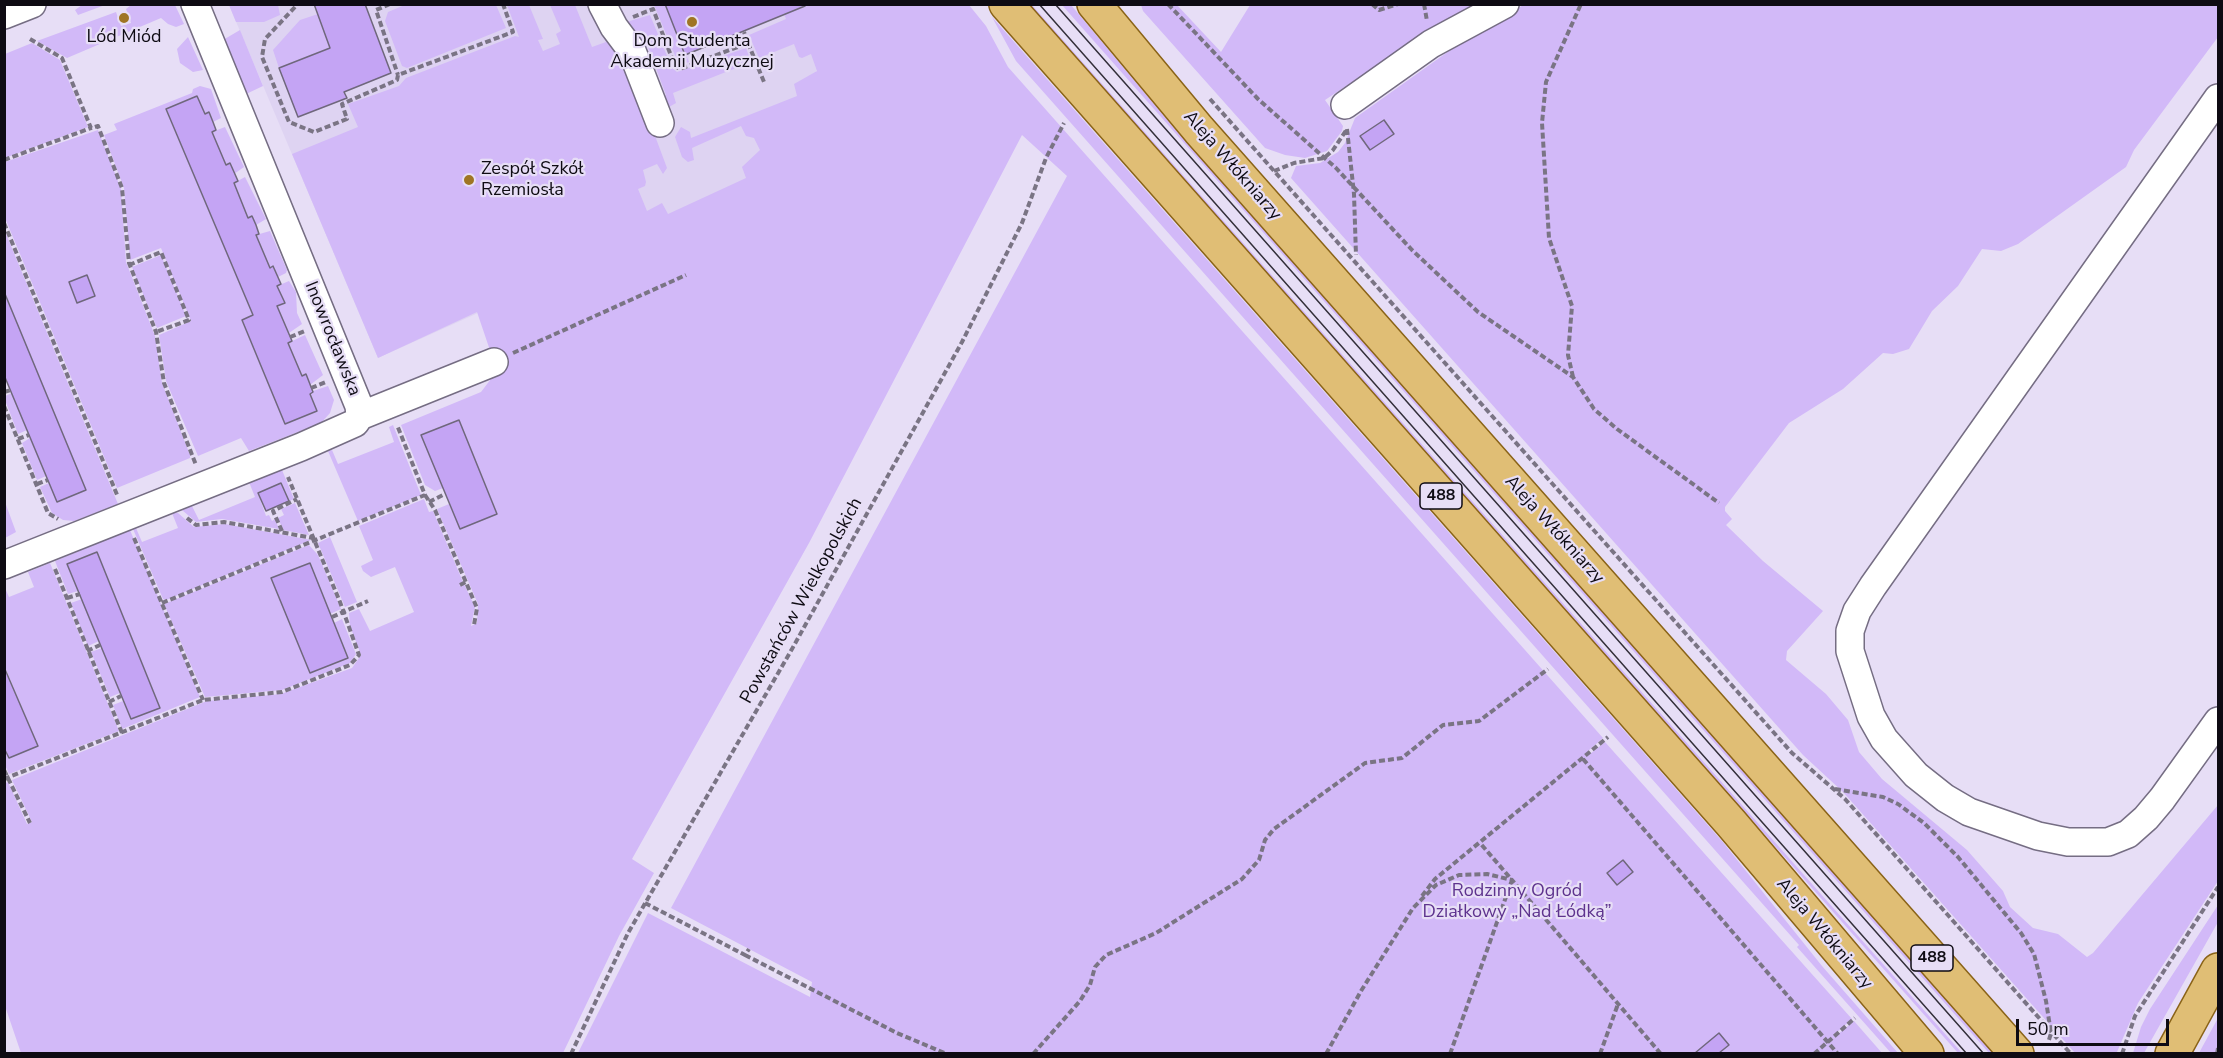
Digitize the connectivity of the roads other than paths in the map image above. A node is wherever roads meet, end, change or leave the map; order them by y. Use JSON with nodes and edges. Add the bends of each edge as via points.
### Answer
{"nodes":[{"id":1,"x":32,"y":4,"type":"edge"},
{"id":2,"x":195,"y":4,"type":"edge"},
{"id":3,"x":1006,"y":4,"type":"edge"},
{"id":4,"x":1094,"y":4,"type":"edge"},
{"id":5,"x":1505,"y":4,"type":"edge"},
{"id":6,"x":607,"y":14,"type":"edge"},
{"id":7,"x":4,"y":15,"type":"edge"},
{"id":8,"x":2218,"y":98,"type":"edge"},
{"id":9,"x":1346,"y":117,"type":"road end"},
{"id":10,"x":660,"y":123,"type":"dead end"},
{"id":11,"x":494,"y":362,"type":"road end"},
{"id":12,"x":360,"y":416,"type":"junction"},
{"id":13,"x":4,"y":565,"type":"edge"},
{"id":14,"x":2218,"y":721,"type":"edge"},
{"id":15,"x":2218,"y":970,"type":"edge"},
{"id":16,"x":1927,"y":1053,"type":"edge"},
{"id":17,"x":2017,"y":1053,"type":"edge"},
{"id":18,"x":2172,"y":1053,"type":"edge"}],
"edges":[{"from":1,"to":7,"type":"street"},
{"from":2,"to":12,"type":"street","name":"Inowrocławska"},
{"from":3,"to":16,"type":"main road","name":"Aleja Włókniarzy","number":"488","via":[[1731,824]]},
{"from":4,"to":17,"type":"main road","name":"Aleja Włókniarzy","number":"488","via":[[1199,129]]},
{"from":5,"to":9,"type":"street","via":[[1431,44]]},
{"from":6,"to":10,"type":"street","via":[[632,51]]},
{"from":8,"to":14,"type":"street","via":[[1873,586],[1850,631],[1850,651],[1870,716],[1898,756],[1961,808],[2038,836],[2089,844],[2128,834],[2162,799]]},
{"from":11,"to":12,"type":"street"},
{"from":12,"to":13,"type":"street","name":"Inowrocławska","via":[[355,423],[279,455]]},
{"from":15,"to":18,"type":"main road"}]}
